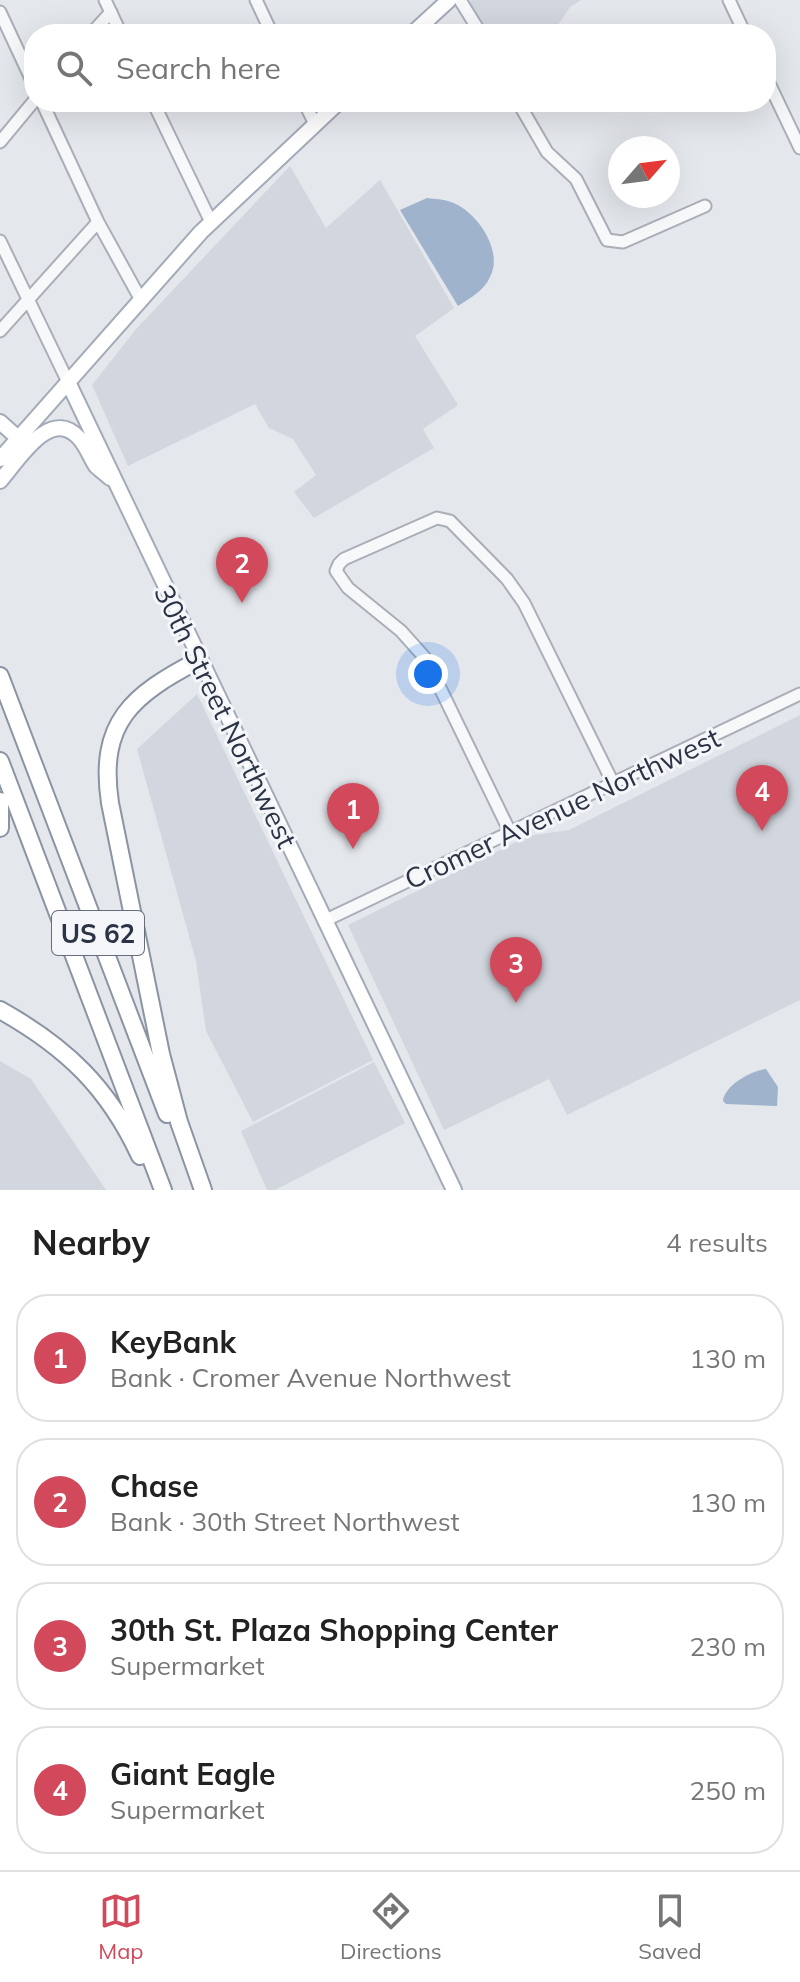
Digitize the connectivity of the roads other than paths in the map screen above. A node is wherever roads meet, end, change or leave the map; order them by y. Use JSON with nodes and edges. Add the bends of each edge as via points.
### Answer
{"nodes":[{"id":1,"x":256,"y":0,"type":"edge"},
{"id":2,"x":449,"y":0,"type":"edge"},
{"id":3,"x":460,"y":0,"type":"edge"},
{"id":4,"x":729,"y":0,"type":"edge"},
{"id":5,"x":108,"y":6,"type":"edge"},
{"id":6,"x":0,"y":12,"type":"edge"},
{"id":7,"x":97,"y":24,"type":"edge"},
{"id":8,"x":267,"y":24,"type":"edge"},
{"id":9,"x":423,"y":24,"type":"edge"},
{"id":10,"x":475,"y":24,"type":"edge"},
{"id":11,"x":740,"y":24,"type":"edge"},
{"id":12,"x":24,"y":64,"type":"edge"},
{"id":13,"x":776,"y":94,"type":"edge"},
{"id":14,"x":25,"y":112,"type":"edge"},
{"id":15,"x":47,"y":112,"type":"edge"},
{"id":16,"x":158,"y":112,"type":"edge"},
{"id":17,"x":309,"y":112,"type":"edge"},
{"id":18,"x":328,"y":112,"type":"edge"},
{"id":19,"x":524,"y":112,"type":"edge"},
{"id":20,"x":315,"y":124,"type":"junction"},
{"id":21,"x":795,"y":126,"type":"edge"},
{"id":22,"x":0,"y":142,"type":"edge"},
{"id":23,"x":800,"y":148,"type":"edge"},
{"id":24,"x":705,"y":206,"type":"dead end"},
{"id":25,"x":98,"y":222,"type":"junction"},
{"id":26,"x":211,"y":222,"type":"junction"},
{"id":27,"x":0,"y":241,"type":"edge"},
{"id":28,"x":29,"y":300,"type":"junction"},
{"id":29,"x":141,"y":300,"type":"junction"},
{"id":30,"x":0,"y":331,"type":"edge"},
{"id":31,"x":68,"y":382,"type":"junction"},
{"id":32,"x":0,"y":422,"type":"edge"},
{"id":33,"x":18,"y":438,"type":"junction"},
{"id":34,"x":0,"y":459,"type":"edge"},
{"id":35,"x":0,"y":481,"type":"edge"},
{"id":36,"x":117,"y":484,"type":"junction"},
{"id":37,"x":199,"y":660,"type":"junction"},
{"id":38,"x":0,"y":676,"type":"edge"},
{"id":39,"x":800,"y":694,"type":"edge"},
{"id":40,"x":0,"y":761,"type":"edge"},
{"id":41,"x":613,"y":783,"type":"junction"},
{"id":42,"x":0,"y":801,"type":"edge"},
{"id":43,"x":0,"y":828,"type":"edge"},
{"id":44,"x":510,"y":832,"type":"junction"},
{"id":45,"x":324,"y":921,"type":"junction"},
{"id":46,"x":0,"y":1010,"type":"edge"},
{"id":47,"x":153,"y":1190,"type":"edge"},
{"id":48,"x":163,"y":1190,"type":"edge"},
{"id":49,"x":196,"y":1190,"type":"edge"},
{"id":50,"x":203,"y":1190,"type":"edge"},
{"id":51,"x":454,"y":1190,"type":"edge"}],
"edges":[{"from":1,"to":8,"type":"street"},
{"from":2,"to":9,"type":"main road"},
{"from":3,"to":10,"type":"street"},
{"from":4,"to":11,"type":"street"},
{"from":5,"to":7,"type":"street"},
{"from":6,"to":12,"type":"street"},
{"from":13,"to":21,"type":"street"},
{"from":14,"to":22,"type":"street"},
{"from":15,"to":25,"type":"street"},
{"from":16,"to":26,"type":"street"},
{"from":17,"to":20,"type":"street"},
{"from":18,"to":20,"type":"main road"},
{"from":19,"to":24,"type":"street","via":[[547,152],[576,179],[607,240],[623,242]]},
{"from":20,"to":26,"type":"main road"},
{"from":21,"to":23,"type":"street"},
{"from":25,"to":28,"type":"street"},
{"from":25,"to":29,"type":"street"},
{"from":26,"to":29,"type":"main road"},
{"from":27,"to":28,"type":"street","name":"30th Street Northwest"},
{"from":28,"to":30,"type":"street"},
{"from":28,"to":31,"type":"street","name":"30th Street Northwest"},
{"from":29,"to":31,"type":"main road"},
{"from":31,"to":33,"type":"main road"},
{"from":31,"to":36,"type":"main road","name":"30th Street Northwest"},
{"from":32,"to":33,"type":"main road"},
{"from":33,"to":34,"type":"main road"},
{"from":35,"to":36,"type":"main road","via":[[38,436],[59,427],[78,436],[96,466]]},
{"from":36,"to":37,"type":"main road","name":"30th Street Northwest"},
{"from":37,"to":45,"type":"main road","name":"30th Street Northwest"},
{"from":37,"to":50,"type":"highway","via":[[149,688],[131,705],[116,729],[107,776],[161,1054]]},
{"from":38,"to":49,"type":"highway","number":"US 62"},
{"from":39,"to":41,"type":"street","name":"Cromer Avenue Northwest"},
{"from":40,"to":48,"type":"highway","number":"US 62"},
{"from":41,"to":44,"type":"street","name":"Cromer Avenue Northwest"},
{"from":41,"to":44,"type":"street","via":[[524,603],[450,521],[437,518],[349,556],[339,564],[342,583],[426,659]]},
{"from":42,"to":43,"type":"highway"},
{"from":44,"to":45,"type":"street","name":"Cromer Avenue Northwest"},
{"from":45,"to":51,"type":"main road","name":"30th Street Northwest"},
{"from":46,"to":47,"type":"highway","via":[[51,1042],[91,1077],[131,1137]]}]}
